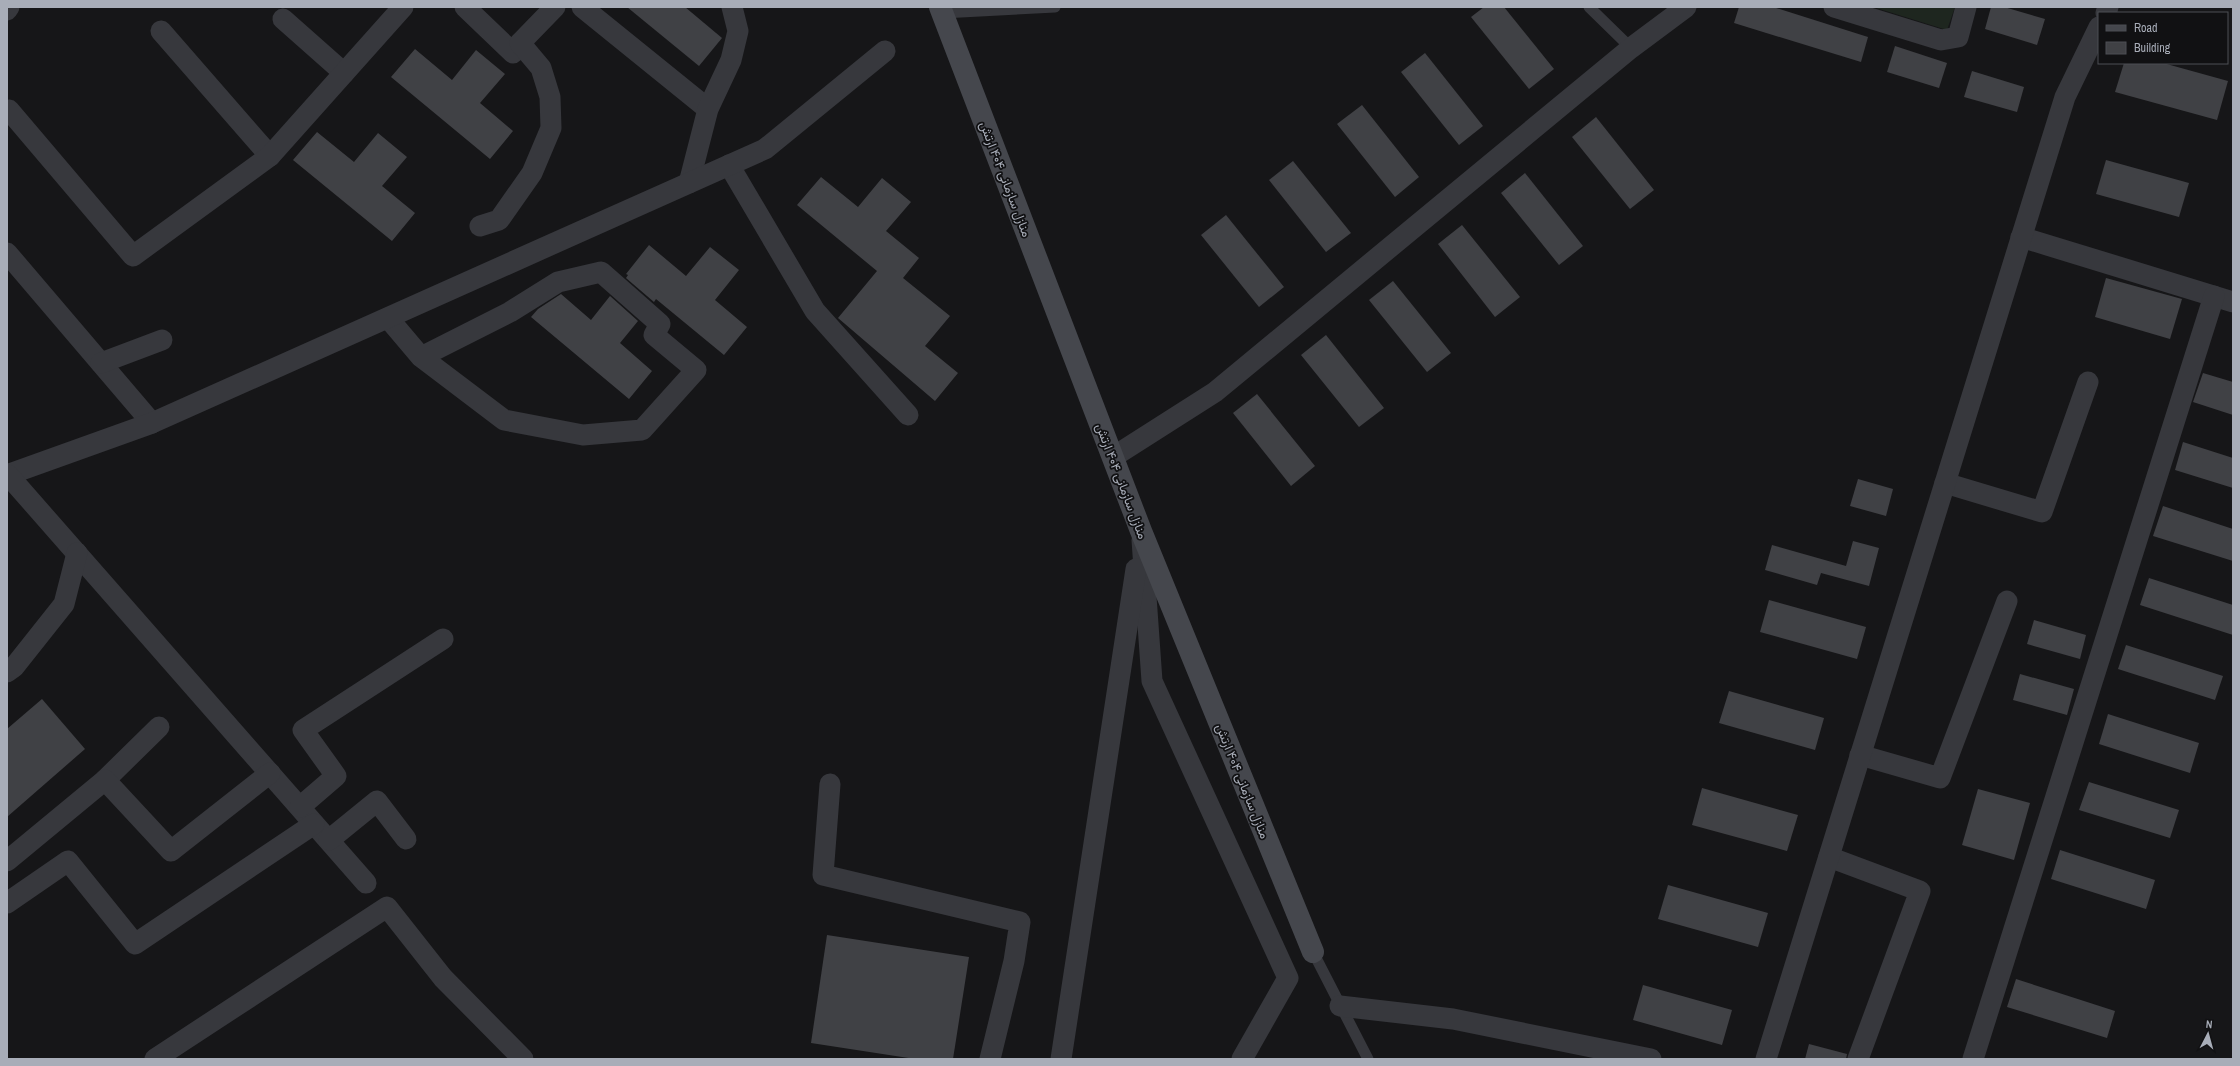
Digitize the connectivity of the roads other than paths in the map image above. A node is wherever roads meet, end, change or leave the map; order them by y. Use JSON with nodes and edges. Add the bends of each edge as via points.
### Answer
{"nodes":[{"id":1,"x":8,"y":7,"type":"edge"},
{"id":2,"x":403,"y":7,"type":"edge"},
{"id":3,"x":465,"y":7,"type":"edge"},
{"id":4,"x":555,"y":7,"type":"edge"},
{"id":5,"x":582,"y":7,"type":"edge"},
{"id":6,"x":732,"y":7,"type":"edge"},
{"id":7,"x":1055,"y":7,"type":"edge"},
{"id":8,"x":1589,"y":7,"type":"edge"},
{"id":9,"x":1686,"y":7,"type":"edge"},
{"id":10,"x":1834,"y":7,"type":"edge"},
{"id":11,"x":1966,"y":7,"type":"edge"},
{"id":12,"x":7,"y":10,"type":"edge"},
{"id":13,"x":941,"y":10,"type":"edge"},
{"id":14,"x":283,"y":19,"type":"dead end"},
{"id":15,"x":2098,"y":29,"type":"edge"},
{"id":16,"x":161,"y":31,"type":"dead end"},
{"id":17,"x":520,"y":44,"type":"junction"},
{"id":18,"x":1631,"y":48,"type":"junction"},
{"id":19,"x":885,"y":51,"type":"dead end"},
{"id":20,"x":344,"y":73,"type":"junction"},
{"id":21,"x":708,"y":109,"type":"junction"},
{"id":22,"x":9,"y":110,"type":"dead end"},
{"id":23,"x":270,"y":156,"type":"junction"},
{"id":24,"x":729,"y":165,"type":"junction"},
{"id":25,"x":689,"y":183,"type":"junction"},
{"id":26,"x":480,"y":226,"type":"dead end"},
{"id":27,"x":2021,"y":237,"type":"junction"},
{"id":28,"x":7,"y":253,"type":"edge"},
{"id":29,"x":2223,"y":299,"type":"edge"},
{"id":30,"x":388,"y":318,"type":"junction"},
{"id":31,"x":162,"y":340,"type":"dead end"},
{"id":32,"x":421,"y":357,"type":"junction"},
{"id":33,"x":101,"y":363,"type":"junction"},
{"id":34,"x":2088,"y":382,"type":"dead end"},
{"id":35,"x":908,"y":415,"type":"dead end"},
{"id":36,"x":152,"y":423,"type":"junction"},
{"id":37,"x":1113,"y":457,"type":"junction"},
{"id":38,"x":7,"y":475,"type":"edge"},
{"id":39,"x":1945,"y":483,"type":"junction"},
{"id":40,"x":1141,"y":531,"type":"junction"},
{"id":41,"x":76,"y":553,"type":"junction"},
{"id":42,"x":2007,"y":601,"type":"dead end"},
{"id":43,"x":443,"y":639,"type":"dead end"},
{"id":44,"x":7,"y":672,"type":"edge"},
{"id":45,"x":159,"y":727,"type":"dead end"},
{"id":46,"x":1860,"y":755,"type":"junction"},
{"id":47,"x":270,"y":773,"type":"junction"},
{"id":48,"x":105,"y":780,"type":"junction"},
{"id":49,"x":830,"y":784,"type":"dead end"},
{"id":50,"x":300,"y":807,"type":"junction"},
{"id":51,"x":314,"y":824,"type":"junction"},
{"id":52,"x":406,"y":839,"type":"dead end"},
{"id":53,"x":329,"y":840,"type":"junction"},
{"id":54,"x":1829,"y":856,"type":"junction"},
{"id":55,"x":7,"y":861,"type":"edge"},
{"id":56,"x":366,"y":883,"type":"dead end"},
{"id":57,"x":7,"y":903,"type":"edge"},
{"id":58,"x":1313,"y":952,"type":"joint"},
{"id":59,"x":1340,"y":1006,"type":"junction"},
{"id":60,"x":155,"y":1059,"type":"edge"},
{"id":61,"x":523,"y":1059,"type":"edge"},
{"id":62,"x":990,"y":1059,"type":"edge"},
{"id":63,"x":1061,"y":1059,"type":"edge"},
{"id":64,"x":1242,"y":1059,"type":"edge"},
{"id":65,"x":1368,"y":1059,"type":"edge"},
{"id":66,"x":1651,"y":1059,"type":"edge"},
{"id":67,"x":1766,"y":1059,"type":"edge"},
{"id":68,"x":1858,"y":1059,"type":"edge"},
{"id":69,"x":1973,"y":1059,"type":"edge"}],
"edges":[{"from":1,"to":12,"type":"street"},
{"from":2,"to":20,"type":"street"},
{"from":3,"to":17,"type":"street","via":[[514,53]]},
{"from":4,"to":17,"type":"street"},
{"from":5,"to":21,"type":"street"},
{"from":6,"to":21,"type":"street","via":[[738,31],[732,60]]},
{"from":7,"to":13,"type":"lane"},
{"from":8,"to":18,"type":"lane"},
{"from":9,"to":18,"type":"street"},
{"from":10,"to":11,"type":"street","via":[[1941,40],[1958,37]]},
{"from":13,"to":37,"type":"street","name":"منازل سازمانی ۴۰۴ ارتش"},
{"from":14,"to":20,"type":"street"},
{"from":15,"to":27,"type":"street","via":[[2065,97]]},
{"from":16,"to":23,"type":"street"},
{"from":17,"to":26,"type":"street","via":[[541,68],[550,96],[551,128],[532,172],[499,220]]},
{"from":18,"to":37,"type":"street","via":[[1215,392]]},
{"from":19,"to":24,"type":"street","via":[[764,149]]},
{"from":20,"to":23,"type":"street"},
{"from":21,"to":25,"type":"street"},
{"from":22,"to":23,"type":"street","via":[[133,256]]},
{"from":24,"to":25,"type":"street"},
{"from":24,"to":35,"type":"street","via":[[815,311]]},
{"from":25,"to":30,"type":"street"},
{"from":27,"to":29,"type":"street"},
{"from":27,"to":39,"type":"street"},
{"from":28,"to":33,"type":"street"},
{"from":29,"to":69,"type":"street"},
{"from":30,"to":32,"type":"street"},
{"from":30,"to":36,"type":"street"},
{"from":31,"to":33,"type":"street"},
{"from":32,"to":32,"type":"street","via":[[504,420],[583,435],[642,430],[696,370],[654,336],[660,324],[601,272],[558,282],[510,312]]},
{"from":33,"to":36,"type":"street"},
{"from":34,"to":39,"type":"street","via":[[2042,512]]},
{"from":36,"to":38,"type":"street"},
{"from":37,"to":40,"type":"street","name":"منازل سازمانی ۴۰۴ ارتش"},
{"from":38,"to":41,"type":"street"},
{"from":39,"to":46,"type":"street"},
{"from":40,"to":58,"type":"street","name":"منازل سازمانی ۴۰۴ ارتش"},
{"from":40,"to":63,"type":"street"},
{"from":40,"to":64,"type":"street","via":[[1152,681],[1288,978]]},
{"from":41,"to":44,"type":"street","via":[[64,604],[14,667]]},
{"from":41,"to":47,"type":"street"},
{"from":42,"to":46,"type":"street","via":[[1940,778]]},
{"from":43,"to":50,"type":"street","via":[[303,730],[336,776]]},
{"from":45,"to":48,"type":"street"},
{"from":46,"to":54,"type":"street"},
{"from":47,"to":48,"type":"street","via":[[171,851]]},
{"from":47,"to":50,"type":"street"},
{"from":48,"to":55,"type":"street"},
{"from":49,"to":62,"type":"street","via":[[823,875],[1020,922],[1014,961]]},
{"from":50,"to":51,"type":"street"},
{"from":51,"to":53,"type":"street"},
{"from":51,"to":57,"type":"street","via":[[135,944],[68,861]]},
{"from":52,"to":53,"type":"street","via":[[377,801]]},
{"from":53,"to":56,"type":"street"},
{"from":54,"to":67,"type":"street"},
{"from":54,"to":68,"type":"street","via":[[1920,890]]},
{"from":58,"to":59,"type":"lane"},
{"from":59,"to":65,"type":"lane"},
{"from":59,"to":66,"type":"street","via":[[1453,1020]]},
{"from":60,"to":61,"type":"street","via":[[387,907],[443,978]]}]}
